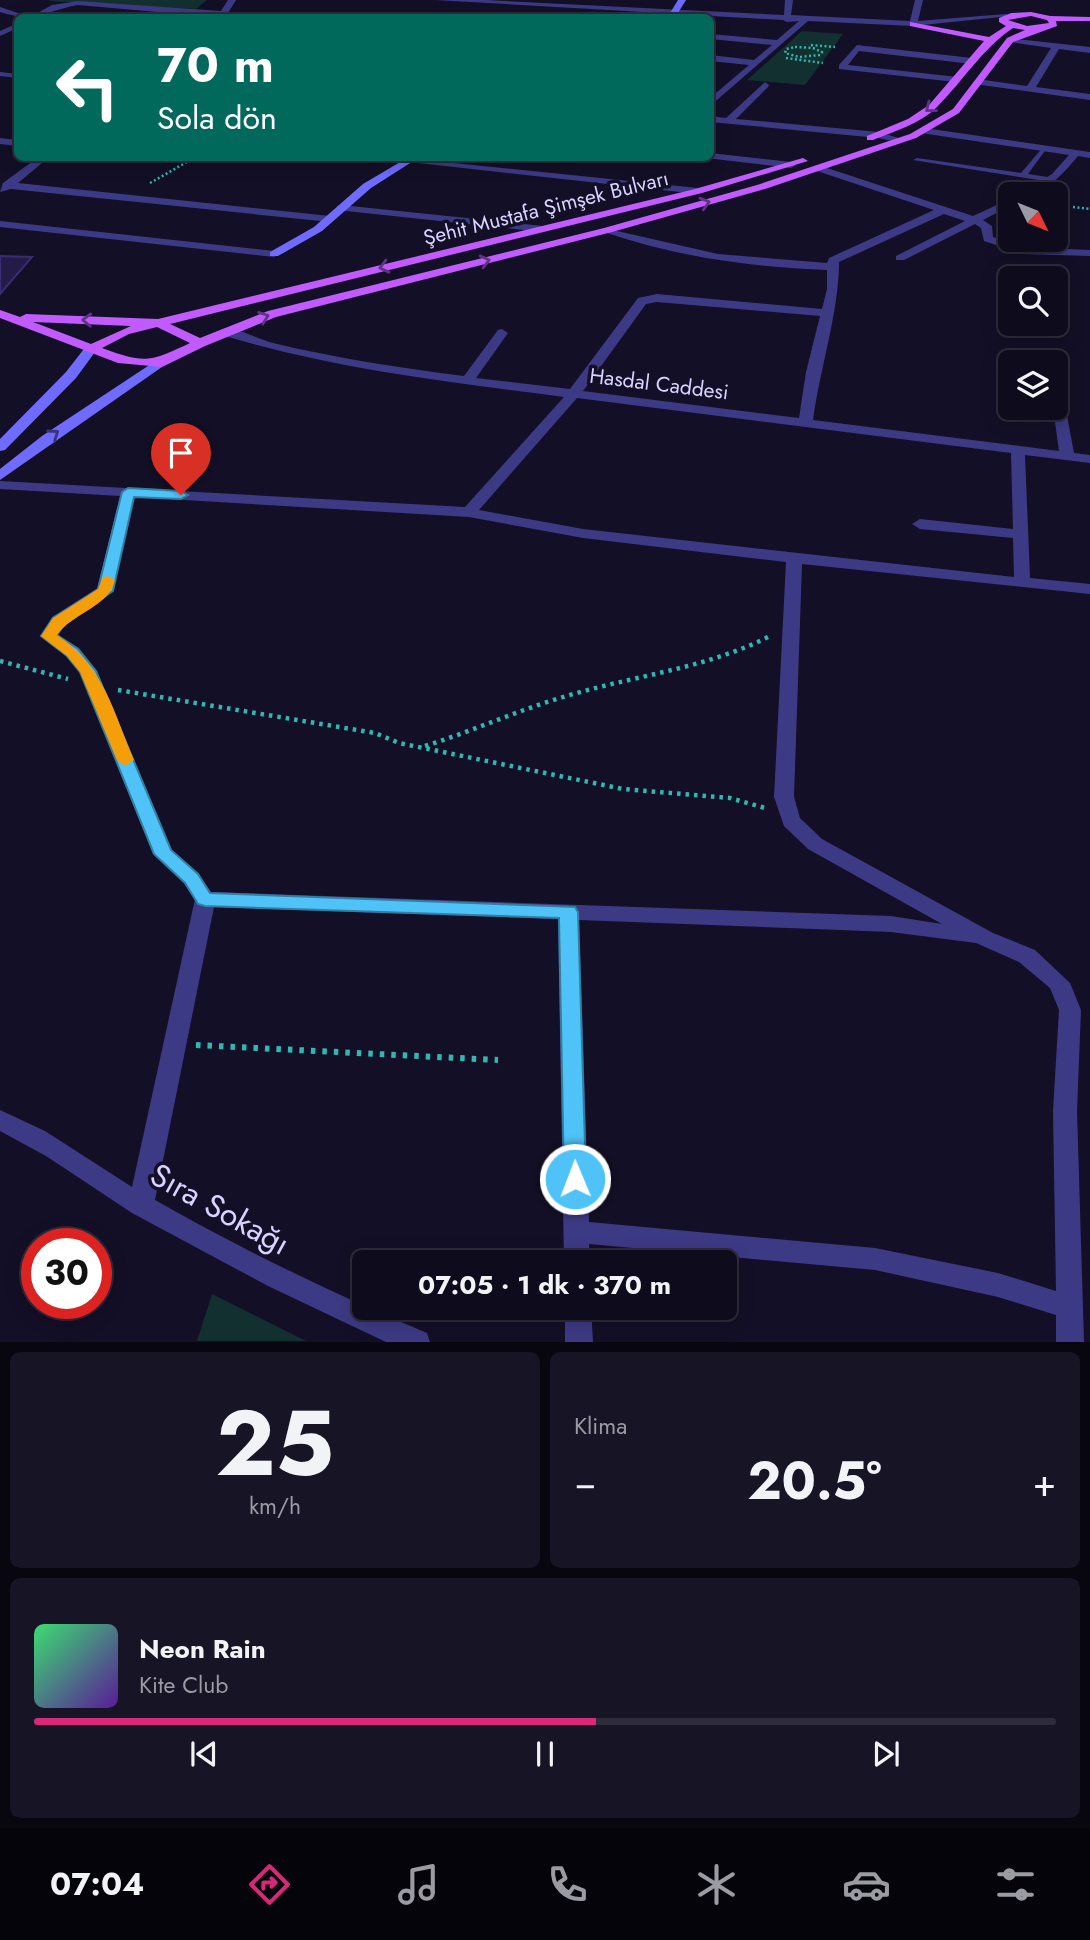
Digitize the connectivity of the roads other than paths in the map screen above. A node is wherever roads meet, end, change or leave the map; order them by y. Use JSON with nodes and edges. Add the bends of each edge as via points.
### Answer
{"nodes":[{"id":1,"x":439,"y":0,"type":"edge"},
{"id":2,"x":789,"y":0,"type":"edge"},
{"id":3,"x":919,"y":0,"type":"edge"},
{"id":4,"x":569,"y":3,"type":"edge"},
{"id":5,"x":1040,"y":6,"type":"dead end"},
{"id":6,"x":42,"y":14,"type":"edge"},
{"id":7,"x":199,"y":14,"type":"edge"},
{"id":8,"x":655,"y":14,"type":"edge"},
{"id":9,"x":714,"y":17,"type":"edge"},
{"id":10,"x":1009,"y":17,"type":"junction"},
{"id":11,"x":1090,"y":19,"type":"edge"},
{"id":12,"x":787,"y":20,"type":"junction"},
{"id":13,"x":805,"y":20,"type":"junction"},
{"id":14,"x":1047,"y":22,"type":"junction"},
{"id":15,"x":913,"y":24,"type":"junction"},
{"id":16,"x":1090,"y":26,"type":"edge"},
{"id":17,"x":714,"y":36,"type":"edge"},
{"id":18,"x":990,"y":40,"type":"junction"},
{"id":19,"x":1010,"y":40,"type":"junction"},
{"id":20,"x":780,"y":42,"type":"junction"},
{"id":21,"x":1056,"y":46,"type":"junction"},
{"id":22,"x":1090,"y":50,"type":"edge"},
{"id":23,"x":714,"y":58,"type":"edge"},
{"id":24,"x":972,"y":61,"type":"junction"},
{"id":25,"x":756,"y":63,"type":"junction"},
{"id":26,"x":955,"y":79,"type":"junction"},
{"id":27,"x":977,"y":82,"type":"junction"},
{"id":28,"x":745,"y":83,"type":"junction"},
{"id":29,"x":1030,"y":89,"type":"junction"},
{"id":30,"x":1090,"y":97,"type":"edge"},
{"id":31,"x":714,"y":101,"type":"edge"},
{"id":32,"x":714,"y":119,"type":"edge"},
{"id":33,"x":728,"y":121,"type":"junction"},
{"id":34,"x":924,"y":131,"type":"junction"},
{"id":35,"x":879,"y":135,"type":"junction"},
{"id":36,"x":900,"y":140,"type":"junction"},
{"id":37,"x":1044,"y":148,"type":"junction"},
{"id":38,"x":1076,"y":153,"type":"junction"},
{"id":39,"x":1090,"y":155,"type":"edge"},
{"id":40,"x":714,"y":156,"type":"edge"},
{"id":41,"x":918,"y":160,"type":"dead end"},
{"id":42,"x":39,"y":161,"type":"edge"},
{"id":43,"x":406,"y":161,"type":"edge"},
{"id":44,"x":437,"y":161,"type":"edge"},
{"id":45,"x":791,"y":165,"type":"junction"},
{"id":46,"x":818,"y":168,"type":"junction"},
{"id":47,"x":0,"y":175,"type":"edge"},
{"id":48,"x":1023,"y":176,"type":"junction"},
{"id":49,"x":1051,"y":180,"type":"junction"},
{"id":50,"x":1047,"y":182,"type":"edge"},
{"id":51,"x":8,"y":185,"type":"edge"},
{"id":52,"x":698,"y":191,"type":"junction"},
{"id":53,"x":341,"y":208,"type":"junction"},
{"id":54,"x":998,"y":208,"type":"edge"},
{"id":55,"x":944,"y":210,"type":"junction"},
{"id":56,"x":330,"y":219,"type":"junction"},
{"id":57,"x":975,"y":220,"type":"junction"},
{"id":58,"x":0,"y":225,"type":"edge"},
{"id":59,"x":543,"y":229,"type":"junction"},
{"id":60,"x":608,"y":230,"type":"junction"},
{"id":61,"x":1090,"y":253,"type":"edge"},
{"id":62,"x":274,"y":254,"type":"joint"},
{"id":63,"x":900,"y":258,"type":"dead end"},
{"id":64,"x":831,"y":267,"type":"junction"},
{"id":65,"x":827,"y":313,"type":"junction"},
{"id":66,"x":0,"y":314,"type":"edge"},
{"id":67,"x":14,"y":317,"type":"junction"},
{"id":68,"x":159,"y":323,"type":"junction"},
{"id":69,"x":226,"y":332,"type":"junction"},
{"id":70,"x":502,"y":333,"type":"dead end"},
{"id":71,"x":200,"y":343,"type":"junction"},
{"id":72,"x":92,"y":348,"type":"junction"},
{"id":73,"x":157,"y":364,"type":"junction"},
{"id":74,"x":468,"y":380,"type":"junction"},
{"id":75,"x":575,"y":394,"type":"junction"},
{"id":76,"x":1061,"y":420,"type":"edge"},
{"id":77,"x":804,"y":424,"type":"junction"},
{"id":78,"x":0,"y":447,"type":"edge"},
{"id":79,"x":1018,"y":449,"type":"junction"},
{"id":80,"x":1067,"y":456,"type":"junction"},
{"id":81,"x":1090,"y":458,"type":"edge"},
{"id":82,"x":0,"y":476,"type":"edge"},
{"id":83,"x":0,"y":485,"type":"edge"},
{"id":84,"x":128,"y":492,"type":"junction"},
{"id":85,"x":469,"y":512,"type":"junction"},
{"id":86,"x":920,"y":524,"type":"dead end"},
{"id":87,"x":1021,"y":534,"type":"junction"},
{"id":88,"x":794,"y":559,"type":"junction"},
{"id":89,"x":1022,"y":583,"type":"junction"},
{"id":90,"x":1090,"y":589,"type":"edge"},
{"id":91,"x":205,"y":899,"type":"junction"},
{"id":92,"x":568,"y":912,"type":"junction"},
{"id":93,"x":985,"y":938,"type":"junction"},
{"id":94,"x":0,"y":1120,"type":"edge"},
{"id":95,"x":141,"y":1205,"type":"junction"},
{"id":96,"x":576,"y":1232,"type":"junction"},
{"id":97,"x":577,"y":1250,"type":"edge"},
{"id":98,"x":1069,"y":1307,"type":"junction"},
{"id":99,"x":578,"y":1320,"type":"edge"},
{"id":100,"x":418,"y":1342,"type":"edge"},
{"id":101,"x":579,"y":1342,"type":"edge"},
{"id":102,"x":1070,"y":1342,"type":"edge"}],
"edges":[{"from":1,"to":4,"type":"street"},
{"from":2,"to":12,"type":"street"},
{"from":3,"to":15,"type":"street"},
{"from":4,"to":8,"type":"street"},
{"from":5,"to":14,"type":"main road"},
{"from":6,"to":7,"type":"street","via":[[78,4]]},
{"from":9,"to":12,"type":"street"},
{"from":10,"to":14,"type":"main road"},
{"from":10,"to":14,"type":"main road"},
{"from":10,"to":15,"type":"street","via":[[954,26]]},
{"from":10,"to":18,"type":"main road","name":"Şehit Mustafa Şimşek Bulvarı"},
{"from":11,"to":14,"type":"main road"},
{"from":12,"to":13,"type":"street"},
{"from":13,"to":15,"type":"street"},
{"from":13,"to":20,"type":"street"},
{"from":14,"to":16,"type":"main road"},
{"from":14,"to":19,"type":"main road"},
{"from":15,"to":18,"type":"main road"},
{"from":17,"to":20,"type":"street"},
{"from":18,"to":24,"type":"main road","name":"Şehit Mustafa Şimşek Bulvarı"},
{"from":19,"to":21,"type":"street"},
{"from":19,"to":27,"type":"main road","name":"Şehit Mustafa Şimşek Bulvarı"},
{"from":20,"to":25,"type":"street"},
{"from":21,"to":22,"type":"street"},
{"from":21,"to":29,"type":"street"},
{"from":23,"to":25,"type":"street"},
{"from":24,"to":26,"type":"main road","name":"Şehit Mustafa Şimşek Bulvarı"},
{"from":24,"to":26,"type":"street","via":[[857,48],[842,67]]},
{"from":25,"to":28,"type":"street"},
{"from":26,"to":35,"type":"main road","name":"Şehit Mustafa Şimşek Bulvarı","one_way":true,"via":[[922,114]]},
{"from":27,"to":29,"type":"street"},
{"from":27,"to":34,"type":"main road","name":"Şehit Mustafa Şimşek Bulvarı","via":[[956,111]]},
{"from":28,"to":31,"type":"street"},
{"from":28,"to":33,"type":"street","via":[[765,85]]},
{"from":29,"to":30,"type":"street"},
{"from":32,"to":33,"type":"street"},
{"from":33,"to":35,"type":"street"},
{"from":34,"to":36,"type":"main road","name":"Şehit Mustafa Şimşek Bulvarı"},
{"from":34,"to":37,"type":"street"},
{"from":35,"to":36,"type":"street"},
{"from":35,"to":45,"type":"main road","name":"Şehit Mustafa Şimşek Bulvarı"},
{"from":36,"to":46,"type":"main road","name":"Şehit Mustafa Şimşek Bulvarı"},
{"from":37,"to":38,"type":"street"},
{"from":37,"to":48,"type":"lane"},
{"from":38,"to":39,"type":"street"},
{"from":38,"to":49,"type":"street"},
{"from":40,"to":45,"type":"street"},
{"from":41,"to":48,"type":"lane"},
{"from":42,"to":51,"type":"street"},
{"from":43,"to":53,"type":"main road"},
{"from":44,"to":52,"type":"street"},
{"from":45,"to":52,"type":"main road","name":"Şehit Mustafa Şimşek Bulvarı"},
{"from":46,"to":55,"type":"street"},
{"from":60,"to":46,"type":"main road","name":"Şehit Mustafa Şimşek Bulvarı","one_way":true},
{"from":47,"to":51,"type":"street"},
{"from":48,"to":49,"type":"lane"},
{"from":49,"to":50,"type":"street"},
{"from":51,"to":56,"type":"street"},
{"from":52,"to":59,"type":"main road","name":"Şehit Mustafa Şimşek Bulvarı"},
{"from":53,"to":56,"type":"main road"},
{"from":53,"to":59,"type":"street"},
{"from":54,"to":57,"type":"street"},
{"from":55,"to":57,"type":"street"},
{"from":55,"to":64,"type":"street","via":[[839,256]]},
{"from":56,"to":62,"type":"main road"},
{"from":57,"to":61,"type":"street","via":[[986,226],[988,239],[999,245]]},
{"from":57,"to":63,"type":"street"},
{"from":58,"to":62,"type":"street"},
{"from":59,"to":68,"type":"main road","name":"Şehit Mustafa Şimşek Bulvarı","one_way":true},
{"from":60,"to":64,"type":"street","via":[[687,254]]},
{"from":69,"to":60,"type":"main road","name":"Şehit Mustafa Şimşek Bulvarı","one_way":true,"via":[[272,314]]},
{"from":64,"to":65,"type":"street","via":[[833,289]]},
{"from":65,"to":75,"type":"street","via":[[648,299],[639,304]]},
{"from":65,"to":77,"type":"street"},
{"from":66,"to":67,"type":"main road"},
{"from":68,"to":67,"type":"main road","one_way":true},
{"from":67,"to":72,"type":"main road"},
{"from":68,"to":71,"type":"main road"},
{"from":68,"to":72,"type":"main road","name":"Şehit Mustafa Şimşek Bulvarı","via":[[125,331]]},
{"from":69,"to":71,"type":"main road","name":"Şehit Mustafa Şimşek Bulvarı"},
{"from":69,"to":74,"type":"street","name":"Hasdal Caddesi","via":[[271,346]]},
{"from":70,"to":74,"type":"street"},
{"from":71,"to":73,"type":"main road","name":"Şehit Mustafa Şimşek Bulvarı"},
{"from":72,"to":73,"type":"main road","via":[[123,360]]},
{"from":72,"to":78,"type":"main road"},
{"from":82,"to":73,"type":"main road","one_way":true},
{"from":74,"to":75,"type":"street","name":"Hasdal Caddesi"},
{"from":75,"to":77,"type":"street","name":"Hasdal Caddesi"},
{"from":75,"to":85,"type":"street"},
{"from":76,"to":80,"type":"street"},
{"from":77,"to":79,"type":"street","name":"Hasdal Caddesi"},
{"from":79,"to":80,"type":"street","name":"Hasdal Caddesi"},
{"from":79,"to":87,"type":"street"},
{"from":80,"to":81,"type":"street","name":"Hasdal Caddesi"},
{"from":83,"to":84,"type":"street"},
{"from":84,"to":85,"type":"street"},
{"from":84,"to":91,"type":"street","via":[[105,591],[58,621],[49,636],[81,661],[163,854],[191,878]]},
{"from":85,"to":88,"type":"street","via":[[513,524]]},
{"from":86,"to":87,"type":"street"},
{"from":87,"to":89,"type":"street"},
{"from":88,"to":89,"type":"street"},
{"from":88,"to":93,"type":"street","via":[[785,797],[791,821],[815,844]]},
{"from":89,"to":90,"type":"street"},
{"from":91,"to":92,"type":"street"},
{"from":91,"to":95,"type":"street"},
{"from":92,"to":93,"type":"street","via":[[891,924]]},
{"from":92,"to":96,"type":"street"},
{"from":93,"to":98,"type":"street","via":[[1027,956],[1051,973],[1070,1010],[1065,1111]]},
{"from":94,"to":95,"type":"street","name":"Sıra Sokağı","via":[[26,1131]]},
{"from":95,"to":100,"type":"street","name":"Sıra Sokağı","via":[[282,1281]]},
{"from":96,"to":97,"type":"street"},
{"from":96,"to":98,"type":"street","via":[[875,1259],[999,1285]]},
{"from":98,"to":102,"type":"street"},
{"from":99,"to":101,"type":"street"}]}
